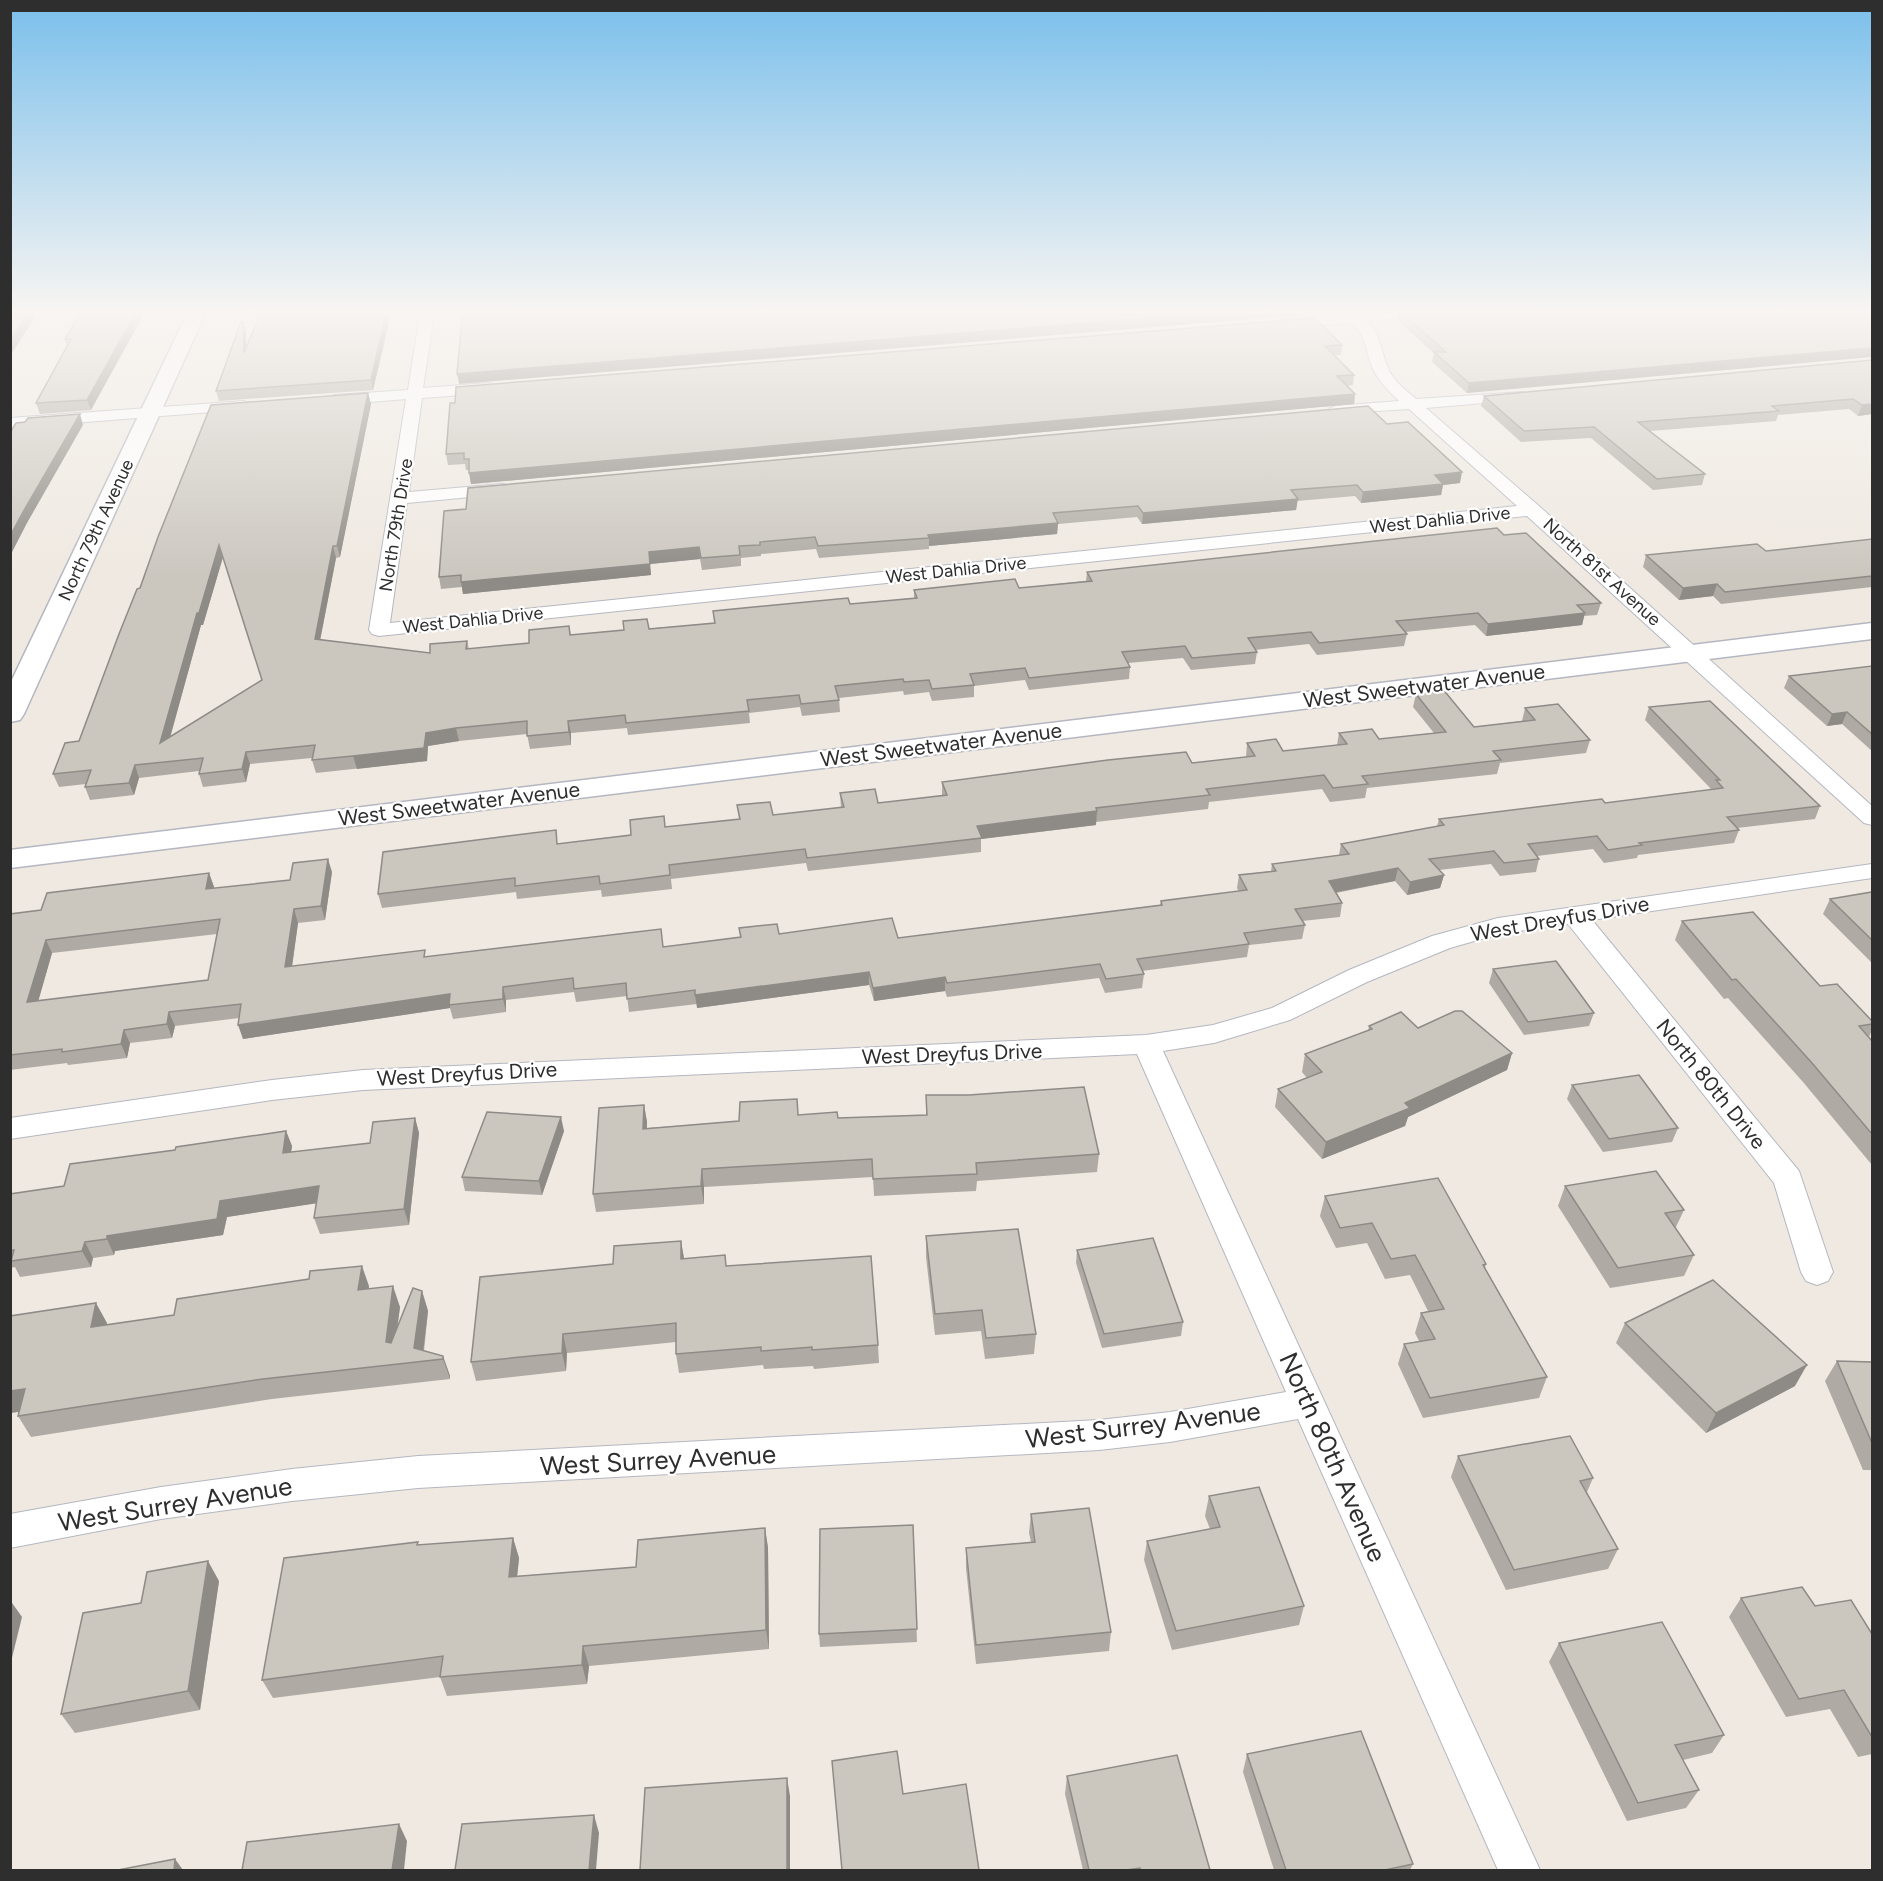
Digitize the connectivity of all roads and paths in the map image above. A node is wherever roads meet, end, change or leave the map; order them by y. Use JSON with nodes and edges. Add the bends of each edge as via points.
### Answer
{"nodes":[{"id":1,"x":155,"y":402,"type":"edge"},
{"id":2,"x":414,"y":402,"type":"edge"},
{"id":3,"x":1410,"y":402,"type":"edge"},
{"id":4,"x":1439,"y":402,"type":"edge"},
{"id":5,"x":1413,"y":404,"type":"junction"},
{"id":6,"x":255,"y":405,"type":"edge"},
{"id":7,"x":150,"y":413,"type":"junction"},
{"id":8,"x":1318,"y":413,"type":"edge"},
{"id":9,"x":10,"y":423,"type":"edge"},
{"id":10,"x":520,"y":487,"type":"edge"},
{"id":11,"x":401,"y":498,"type":"junction"},
{"id":12,"x":1533,"y":510,"type":"junction"},
{"id":13,"x":379,"y":630,"type":"joint"},
{"id":14,"x":1872,"y":631,"type":"edge"},
{"id":15,"x":1692,"y":653,"type":"junction"},
{"id":16,"x":10,"y":714,"type":"edge"},
{"id":17,"x":1872,"y":818,"type":"edge"},
{"id":18,"x":10,"y":859,"type":"edge"},
{"id":19,"x":1872,"y":871,"type":"edge"},
{"id":20,"x":1574,"y":914,"type":"junction"},
{"id":21,"x":1146,"y":1044,"type":"junction"},
{"id":22,"x":10,"y":1129,"type":"edge"},
{"id":23,"x":1817,"y":1272,"type":"dead end"},
{"id":24,"x":1308,"y":1403,"type":"junction"},
{"id":25,"x":10,"y":1531,"type":"edge"},
{"id":26,"x":1520,"y":1870,"type":"edge"}],
"edges":[{"from":1,"to":7,"type":"street","name":"North 79th Avenue"},
{"from":2,"to":11,"type":"street","name":"North 79th Drive"},
{"from":3,"to":5,"type":"street","name":"North 81st Avenue"},
{"from":4,"to":5,"type":"street"},
{"from":5,"to":8,"type":"street"},
{"from":5,"to":12,"type":"street","name":"North 81st Avenue"},
{"from":6,"to":7,"type":"street"},
{"from":7,"to":9,"type":"street"},
{"from":7,"to":16,"type":"street","name":"North 79th Avenue"},
{"from":10,"to":11,"type":"street"},
{"from":11,"to":13,"type":"street","name":"North 79th Drive"},
{"from":12,"to":13,"type":"street","name":"West Dahlia Drive"},
{"from":12,"to":15,"type":"street","name":"North 81st Avenue"},
{"from":14,"to":15,"type":"street","name":"West Sweetwater Avenue"},
{"from":15,"to":17,"type":"street","name":"North 81st Avenue"},
{"from":15,"to":18,"type":"street","name":"West Sweetwater Avenue"},
{"from":19,"to":20,"type":"street","name":"West Dreyfus Drive"},
{"from":20,"to":21,"type":"street","name":"West Dreyfus Drive","via":[[1498,926],[1441,942],[1358,976],[1281,1014],[1214,1034]]},
{"from":20,"to":23,"type":"street","name":"North 80th Drive","via":[[1788,1179]]},
{"from":21,"to":22,"type":"street","name":"West Dreyfus Drive","via":[[363,1080]]},
{"from":21,"to":24,"type":"street","name":"North 80th Avenue"},
{"from":24,"to":25,"type":"street","name":"West Surrey Avenue","via":[[1099,1435],[418,1472],[161,1503]]},
{"from":24,"to":26,"type":"street","name":"North 80th Avenue"}]}
